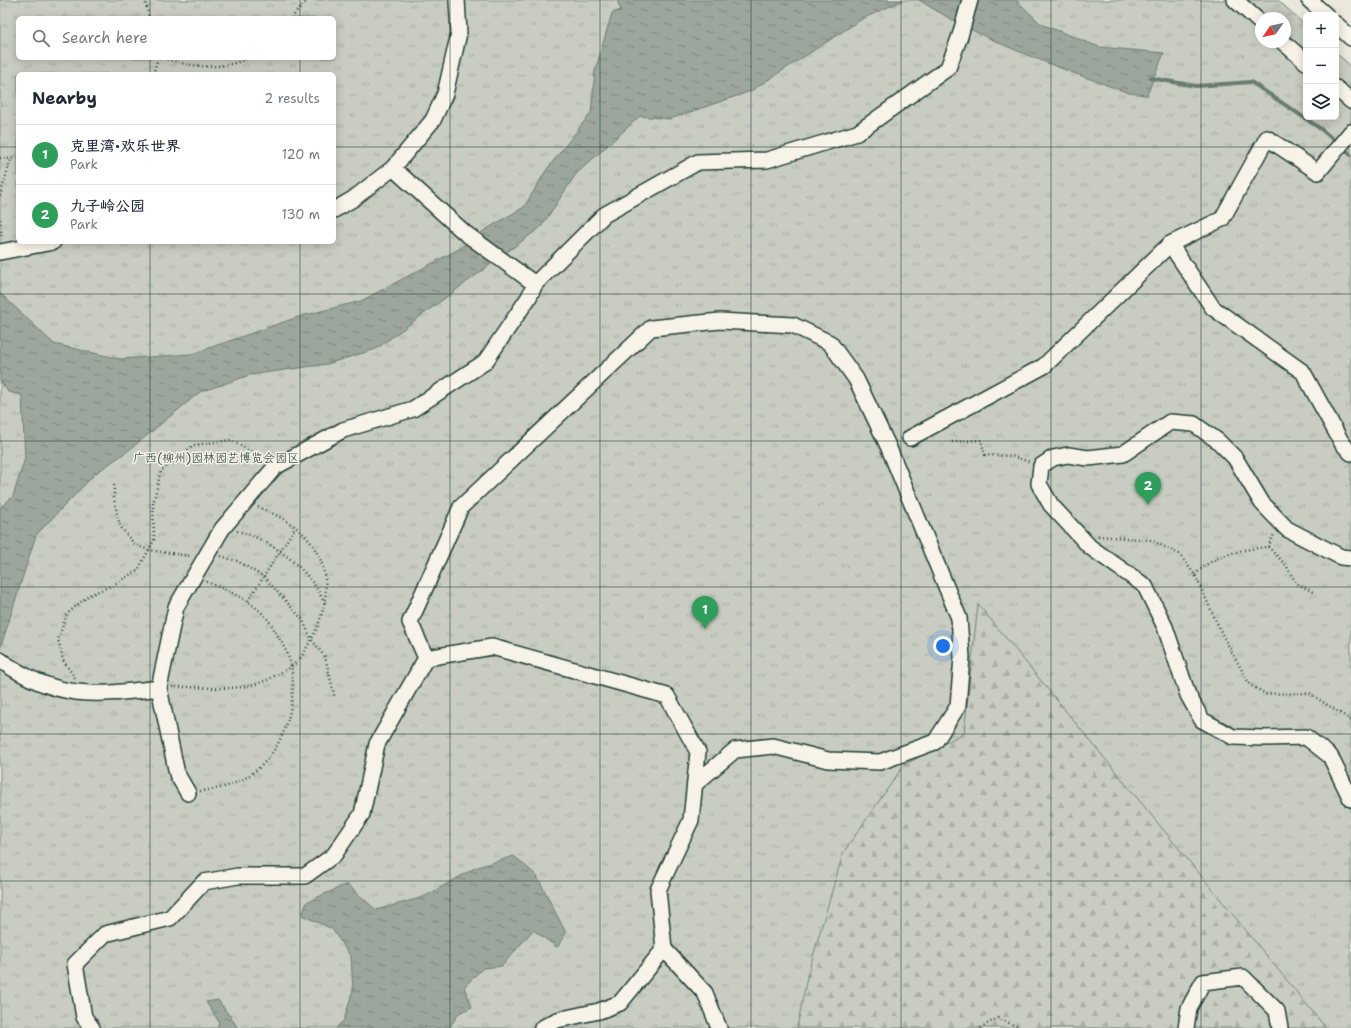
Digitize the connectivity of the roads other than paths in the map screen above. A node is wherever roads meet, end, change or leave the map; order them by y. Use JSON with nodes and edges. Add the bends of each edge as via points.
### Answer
{"nodes":[{"id":1,"x":457,"y":0,"type":"edge"},
{"id":2,"x":970,"y":0,"type":"edge"},
{"id":3,"x":1235,"y":0,"type":"edge"},
{"id":4,"x":1309,"y":0,"type":"edge"},
{"id":5,"x":1323,"y":12,"type":"edge"},
{"id":6,"x":1255,"y":17,"type":"edge"},
{"id":7,"x":1339,"y":27,"type":"edge"},
{"id":8,"x":1351,"y":38,"type":"edge"},
{"id":9,"x":1290,"y":48,"type":"edge"},
{"id":10,"x":1303,"y":59,"type":"edge"},
{"id":11,"x":1339,"y":91,"type":"edge"},
{"id":12,"x":1351,"y":101,"type":"edge"},
{"id":13,"x":1351,"y":132,"type":"edge"},
{"id":14,"x":393,"y":168,"type":"junction"},
{"id":15,"x":336,"y":209,"type":"edge"},
{"id":16,"x":42,"y":244,"type":"edge"},
{"id":17,"x":1170,"y":244,"type":"junction"},
{"id":18,"x":2,"y":251,"type":"edge"},
{"id":19,"x":535,"y":284,"type":"junction"},
{"id":20,"x":910,"y":438,"type":"dead end"},
{"id":21,"x":1351,"y":453,"type":"edge"},
{"id":22,"x":1351,"y":558,"type":"edge"},
{"id":23,"x":426,"y":658,"type":"junction"},
{"id":24,"x":4,"y":663,"type":"edge"},
{"id":25,"x":159,"y":688,"type":"junction"},
{"id":26,"x":695,"y":784,"type":"junction"},
{"id":27,"x":188,"y":793,"type":"road end"},
{"id":28,"x":1351,"y":799,"type":"edge"},
{"id":29,"x":664,"y":949,"type":"junction"},
{"id":30,"x":92,"y":1028,"type":"edge"},
{"id":31,"x":542,"y":1028,"type":"edge"},
{"id":32,"x":719,"y":1028,"type":"edge"},
{"id":33,"x":1186,"y":1028,"type":"edge"},
{"id":34,"x":1280,"y":1028,"type":"edge"}],
"edges":[{"from":1,"to":14,"type":"street","via":[[459,33],[445,94],[432,120]]},
{"from":2,"to":19,"type":"street","via":[[948,68],[857,133],[767,160],[698,162],[604,215]]},
{"from":3,"to":6,"type":"street"},
{"from":4,"to":5,"type":"street"},
{"from":7,"to":8,"type":"street"},
{"from":9,"to":10,"type":"street"},
{"from":11,"to":12,"type":"street"},
{"from":13,"to":17,"type":"street","via":[[1318,172],[1267,138],[1222,219]]},
{"from":14,"to":15,"type":"street"},
{"from":14,"to":19,"type":"street","via":[[465,233]]},
{"from":16,"to":18,"type":"street"},
{"from":17,"to":20,"type":"street","via":[[1044,366]]},
{"from":17,"to":21,"type":"street","via":[[1213,308],[1303,372],[1342,443]]},
{"from":19,"to":25,"type":"street","via":[[485,362],[413,409],[343,430],[275,467],[222,529],[176,607]]},
{"from":22,"to":28,"type":"street","via":[[1341,557],[1287,529],[1262,503],[1235,458],[1218,441],[1194,424],[1170,422],[1123,454],[1088,458],[1068,455],[1053,458],[1041,466],[1039,484],[1051,505],[1090,547],[1145,586],[1165,627],[1188,695],[1202,720],[1233,737],[1306,737],[1330,756]]},
{"from":23,"to":26,"type":"street","via":[[492,647],[667,696],[698,752]]},
{"from":23,"to":26,"type":"street","via":[[410,622],[461,507],[651,328],[720,321],[793,325],[830,343],[856,379],[888,446],[959,618],[962,657],[958,706],[935,742],[880,762],[828,760],[772,746],[735,750]]},
{"from":23,"to":30,"type":"street","via":[[377,744],[362,814],[334,855],[305,876],[238,876],[204,882],[170,918],[105,934],[75,964],[84,1017]]},
{"from":24,"to":25,"type":"street","via":[[24,677],[87,694]]},
{"from":25,"to":27,"type":"street","via":[[177,774]]},
{"from":26,"to":29,"type":"street","via":[[691,820],[658,890]]},
{"from":29,"to":31,"type":"street","via":[[620,1003],[599,1011],[557,1020]]},
{"from":29,"to":32,"type":"street","via":[[705,993]]},
{"from":33,"to":34,"type":"street","via":[[1189,1008],[1203,982],[1243,977],[1277,1011]]}]}
